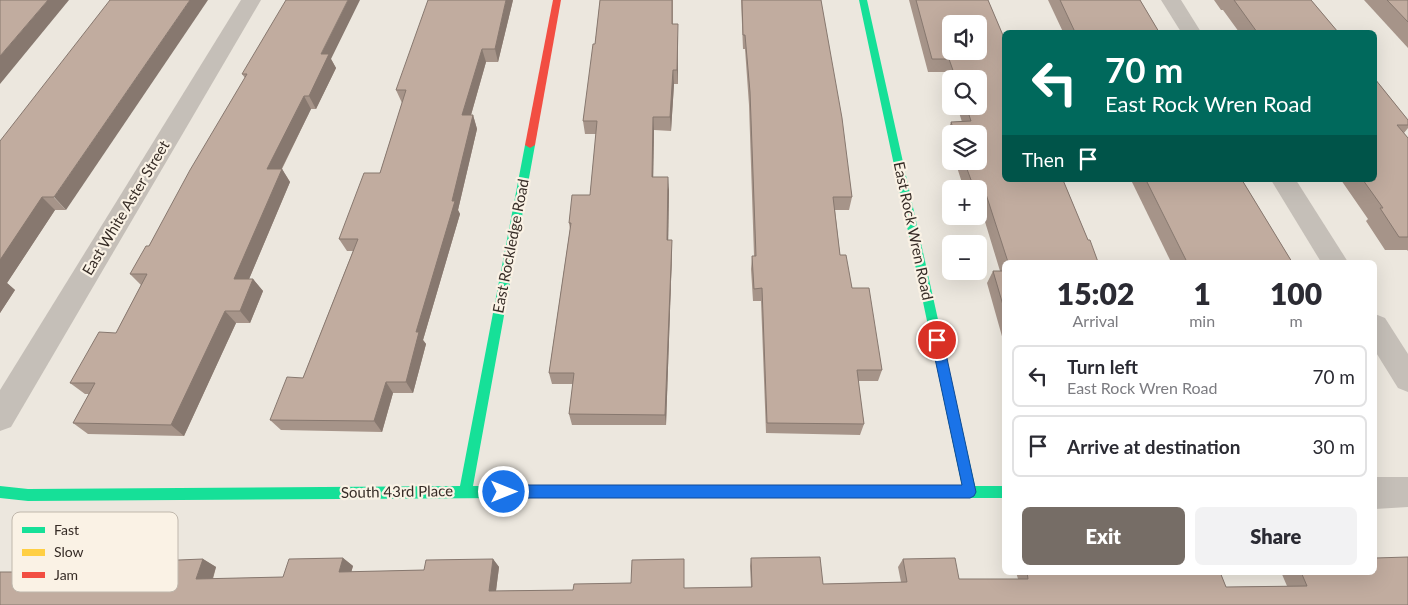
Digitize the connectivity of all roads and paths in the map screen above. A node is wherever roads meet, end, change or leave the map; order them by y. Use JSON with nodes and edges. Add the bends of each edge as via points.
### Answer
{"nodes":[{"id":1,"x":251,"y":0,"type":"edge"},
{"id":2,"x":557,"y":0,"type":"edge"},
{"id":3,"x":863,"y":0,"type":"edge"},
{"id":4,"x":1171,"y":0,"type":"edge"},
{"id":5,"x":1190,"y":30,"type":"edge"},
{"id":6,"x":1285,"y":182,"type":"edge"},
{"id":7,"x":1334,"y":260,"type":"edge"},
{"id":8,"x":1377,"y":329,"type":"edge"},
{"id":9,"x":1408,"y":379,"type":"edge"},
{"id":10,"x":0,"y":417,"type":"edge"},
{"id":11,"x":0,"y":492,"type":"edge"},
{"id":12,"x":465,"y":492,"type":"junction"},
{"id":13,"x":970,"y":492,"type":"junction"},
{"id":14,"x":1002,"y":492,"type":"edge"},
{"id":15,"x":1408,"y":492,"type":"edge"},
{"id":16,"x":1377,"y":493,"type":"edge"}],
"edges":[{"from":1,"to":10,"type":"street","name":"East White Aster Street"},
{"from":2,"to":12,"type":"street","name":"East Rockledge Road"},
{"from":3,"to":13,"type":"street","name":"East Rock Wren Road"},
{"from":4,"to":5,"type":"street"},
{"from":6,"to":7,"type":"street"},
{"from":8,"to":9,"type":"street"},
{"from":11,"to":12,"type":"street","name":"South 43rd Place","via":[[28,496]]},
{"from":12,"to":13,"type":"street","name":"South 43rd Place"},
{"from":13,"to":14,"type":"street","name":"South 43rd Place"},
{"from":15,"to":16,"type":"street"}]}
